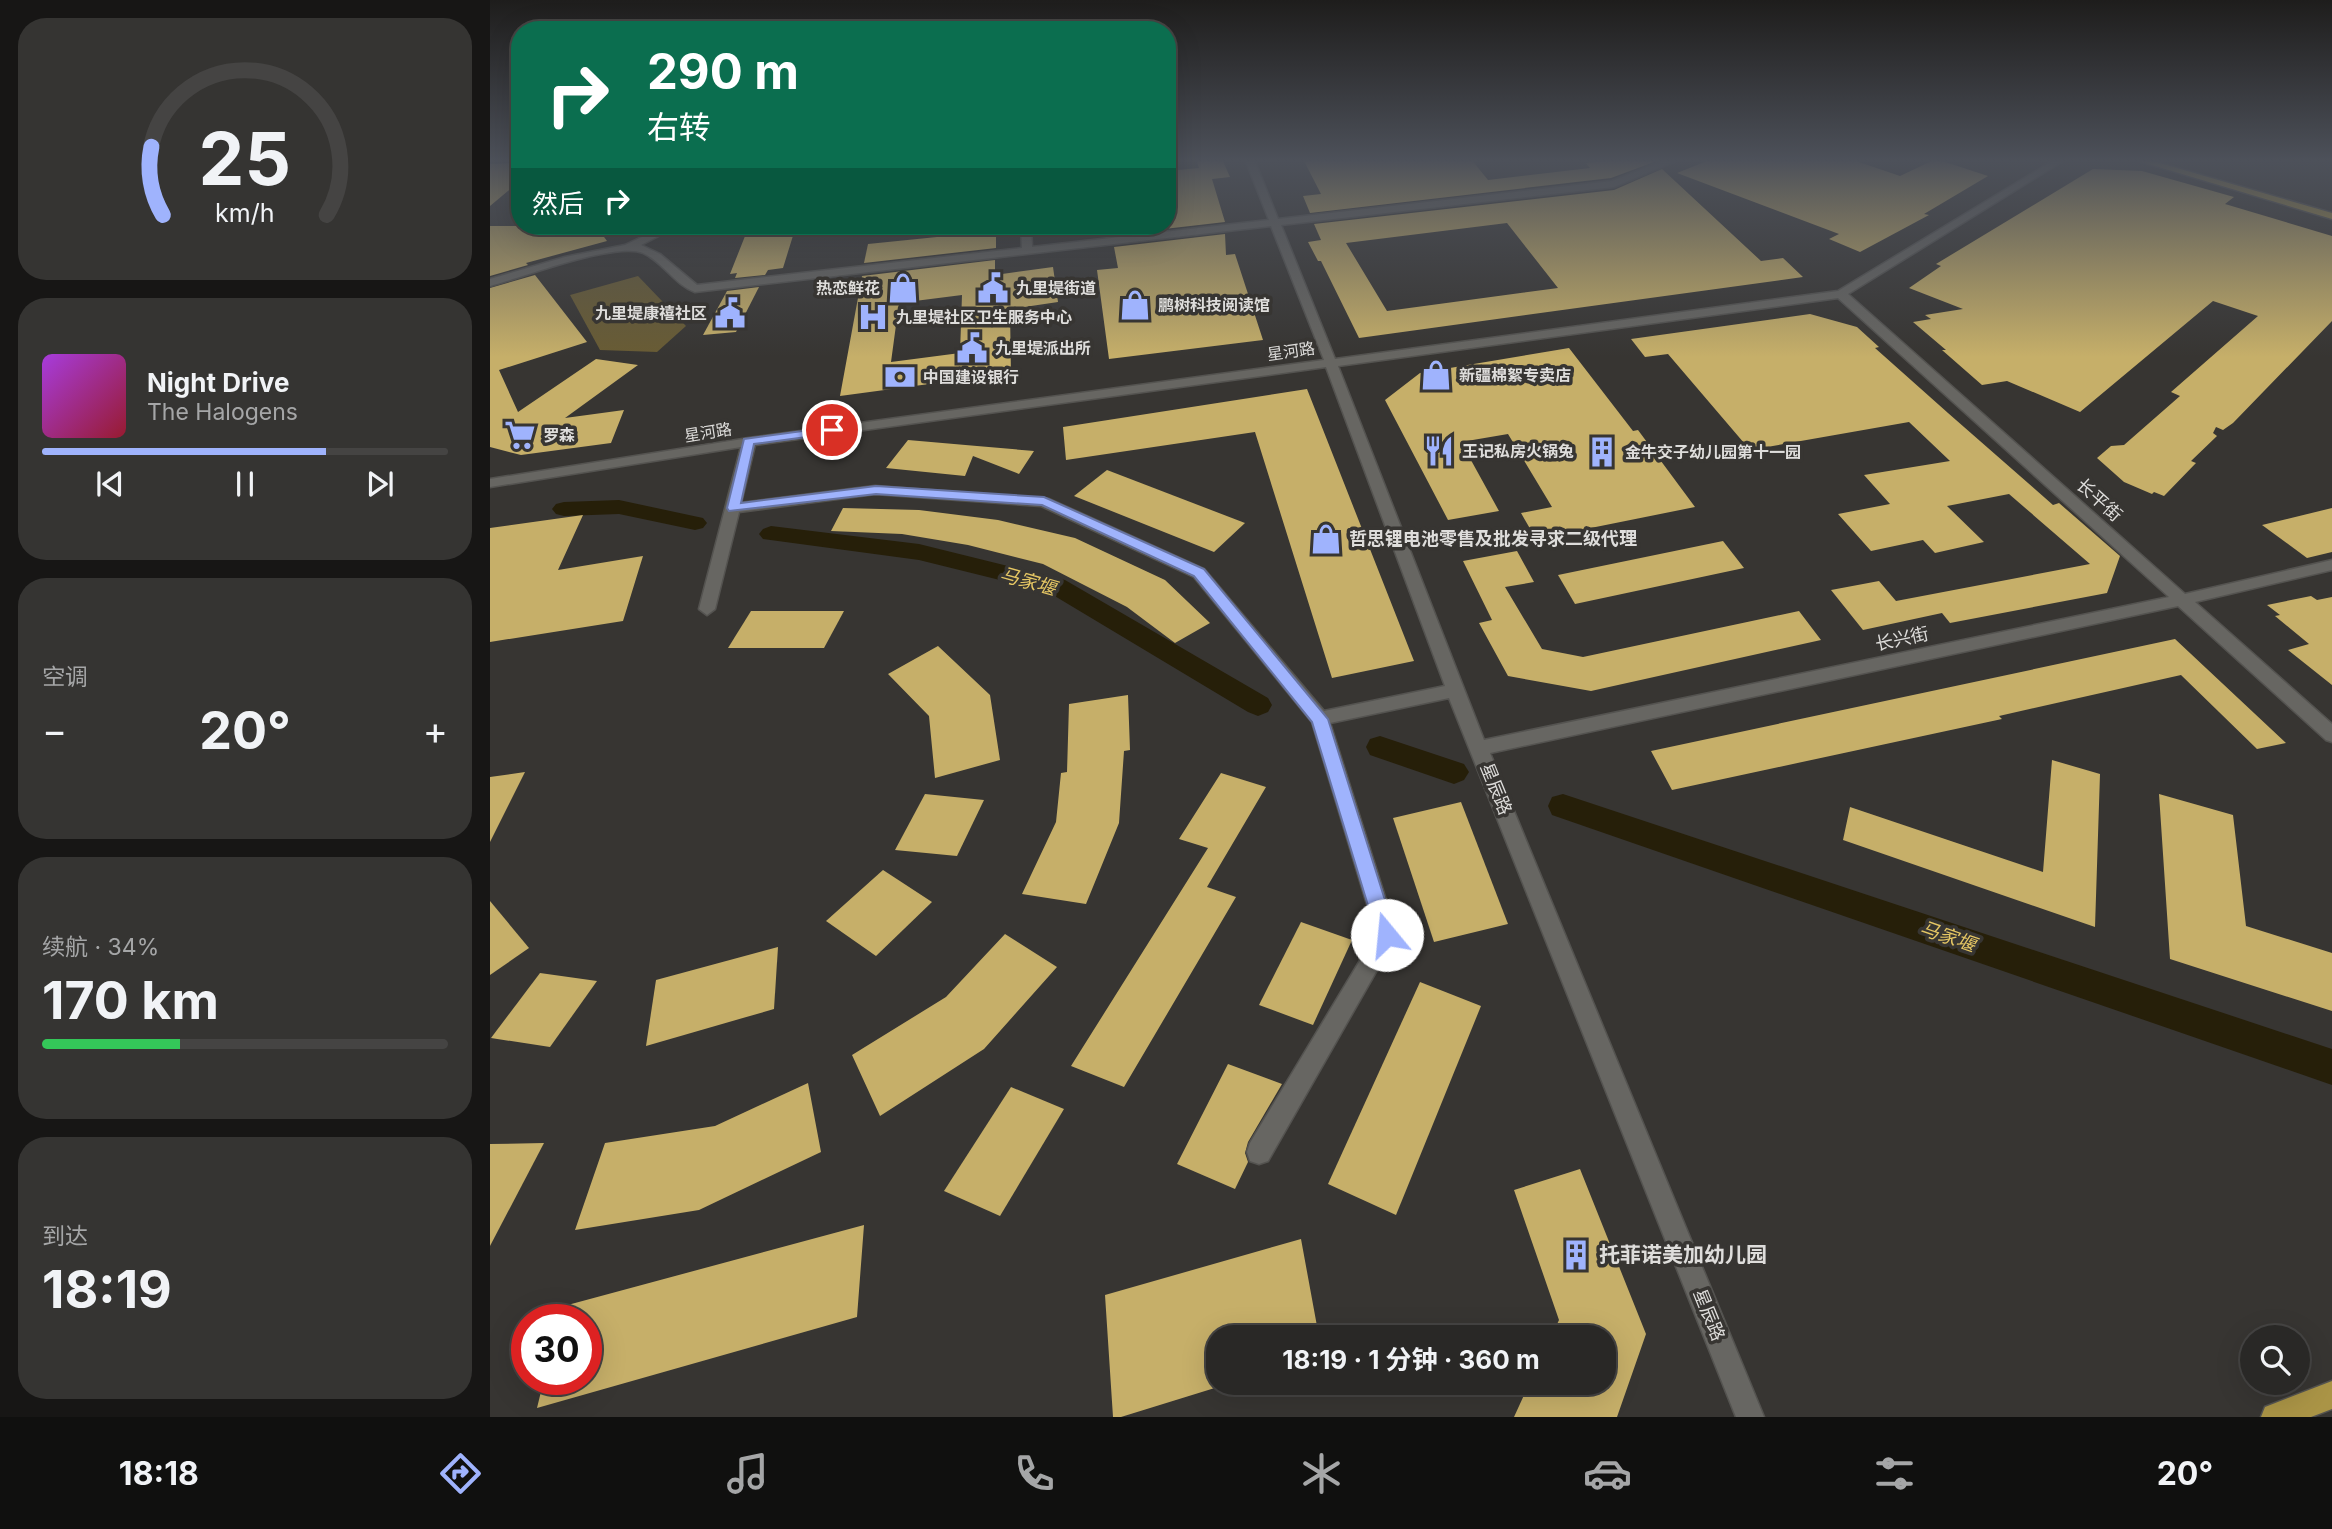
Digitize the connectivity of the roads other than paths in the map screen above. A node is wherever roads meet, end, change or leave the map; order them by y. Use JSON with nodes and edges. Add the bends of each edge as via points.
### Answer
{"nodes":[{"id":1,"x":1274,"y":225,"type":"edge"},
{"id":2,"x":1275,"y":225,"type":"edge"},
{"id":3,"x":1953,"y":225,"type":"edge"},
{"id":4,"x":654,"y":235,"type":"edge"},
{"id":5,"x":1026,"y":235,"type":"edge"},
{"id":6,"x":628,"y":247,"type":"junction"},
{"id":7,"x":1027,"y":252,"type":"junction"},
{"id":8,"x":490,"y":283,"type":"edge"},
{"id":9,"x":1841,"y":293,"type":"junction"},
{"id":10,"x":1330,"y":361,"type":"junction"},
{"id":11,"x":749,"y":442,"type":"junction"},
{"id":12,"x":490,"y":483,"type":"edge"},
{"id":13,"x":734,"y":508,"type":"junction"},
{"id":14,"x":2332,"y":565,"type":"edge"},
{"id":15,"x":2182,"y":600,"type":"junction"},
{"id":16,"x":707,"y":609,"type":"dead end"},
{"id":17,"x":1455,"y":690,"type":"junction"},
{"id":18,"x":1320,"y":719,"type":"junction"},
{"id":19,"x":2332,"y":735,"type":"edge"},
{"id":20,"x":1479,"y":748,"type":"junction"},
{"id":21,"x":1259,"y":1152,"type":"dead end"},
{"id":22,"x":2332,"y":1395,"type":"edge"},
{"id":23,"x":1750,"y":1417,"type":"edge"},
{"id":24,"x":2275,"y":1417,"type":"edge"}],
"edges":[{"from":1,"to":7,"type":"street"},
{"from":2,"to":10,"type":"street","name":"星辰路"},
{"from":3,"to":9,"type":"street","name":"星河路"},
{"from":4,"to":6,"type":"street"},
{"from":5,"to":7,"type":"street"},
{"from":6,"to":7,"type":"street","via":[[643,249],[695,289]]},
{"from":6,"to":8,"type":"street"},
{"from":9,"to":10,"type":"street","name":"星河路"},
{"from":9,"to":15,"type":"street","name":"长平街"},
{"from":10,"to":11,"type":"street","name":"星河路"},
{"from":10,"to":17,"type":"street","name":"星辰路"},
{"from":11,"to":12,"type":"street","name":"星河路"},
{"from":11,"to":13,"type":"street"},
{"from":13,"to":16,"type":"street"},
{"from":13,"to":18,"type":"street","via":[[876,490],[1044,502],[1199,573]]},
{"from":14,"to":15,"type":"street","name":"长兴街"},
{"from":15,"to":19,"type":"street","name":"长平街"},
{"from":15,"to":20,"type":"street","name":"长兴街"},
{"from":17,"to":18,"type":"street"},
{"from":17,"to":20,"type":"street","name":"星辰路"},
{"from":18,"to":21,"type":"street","via":[[1387,935]]},
{"from":20,"to":23,"type":"street","name":"星辰路"},
{"from":22,"to":24,"type":"main road"}]}
